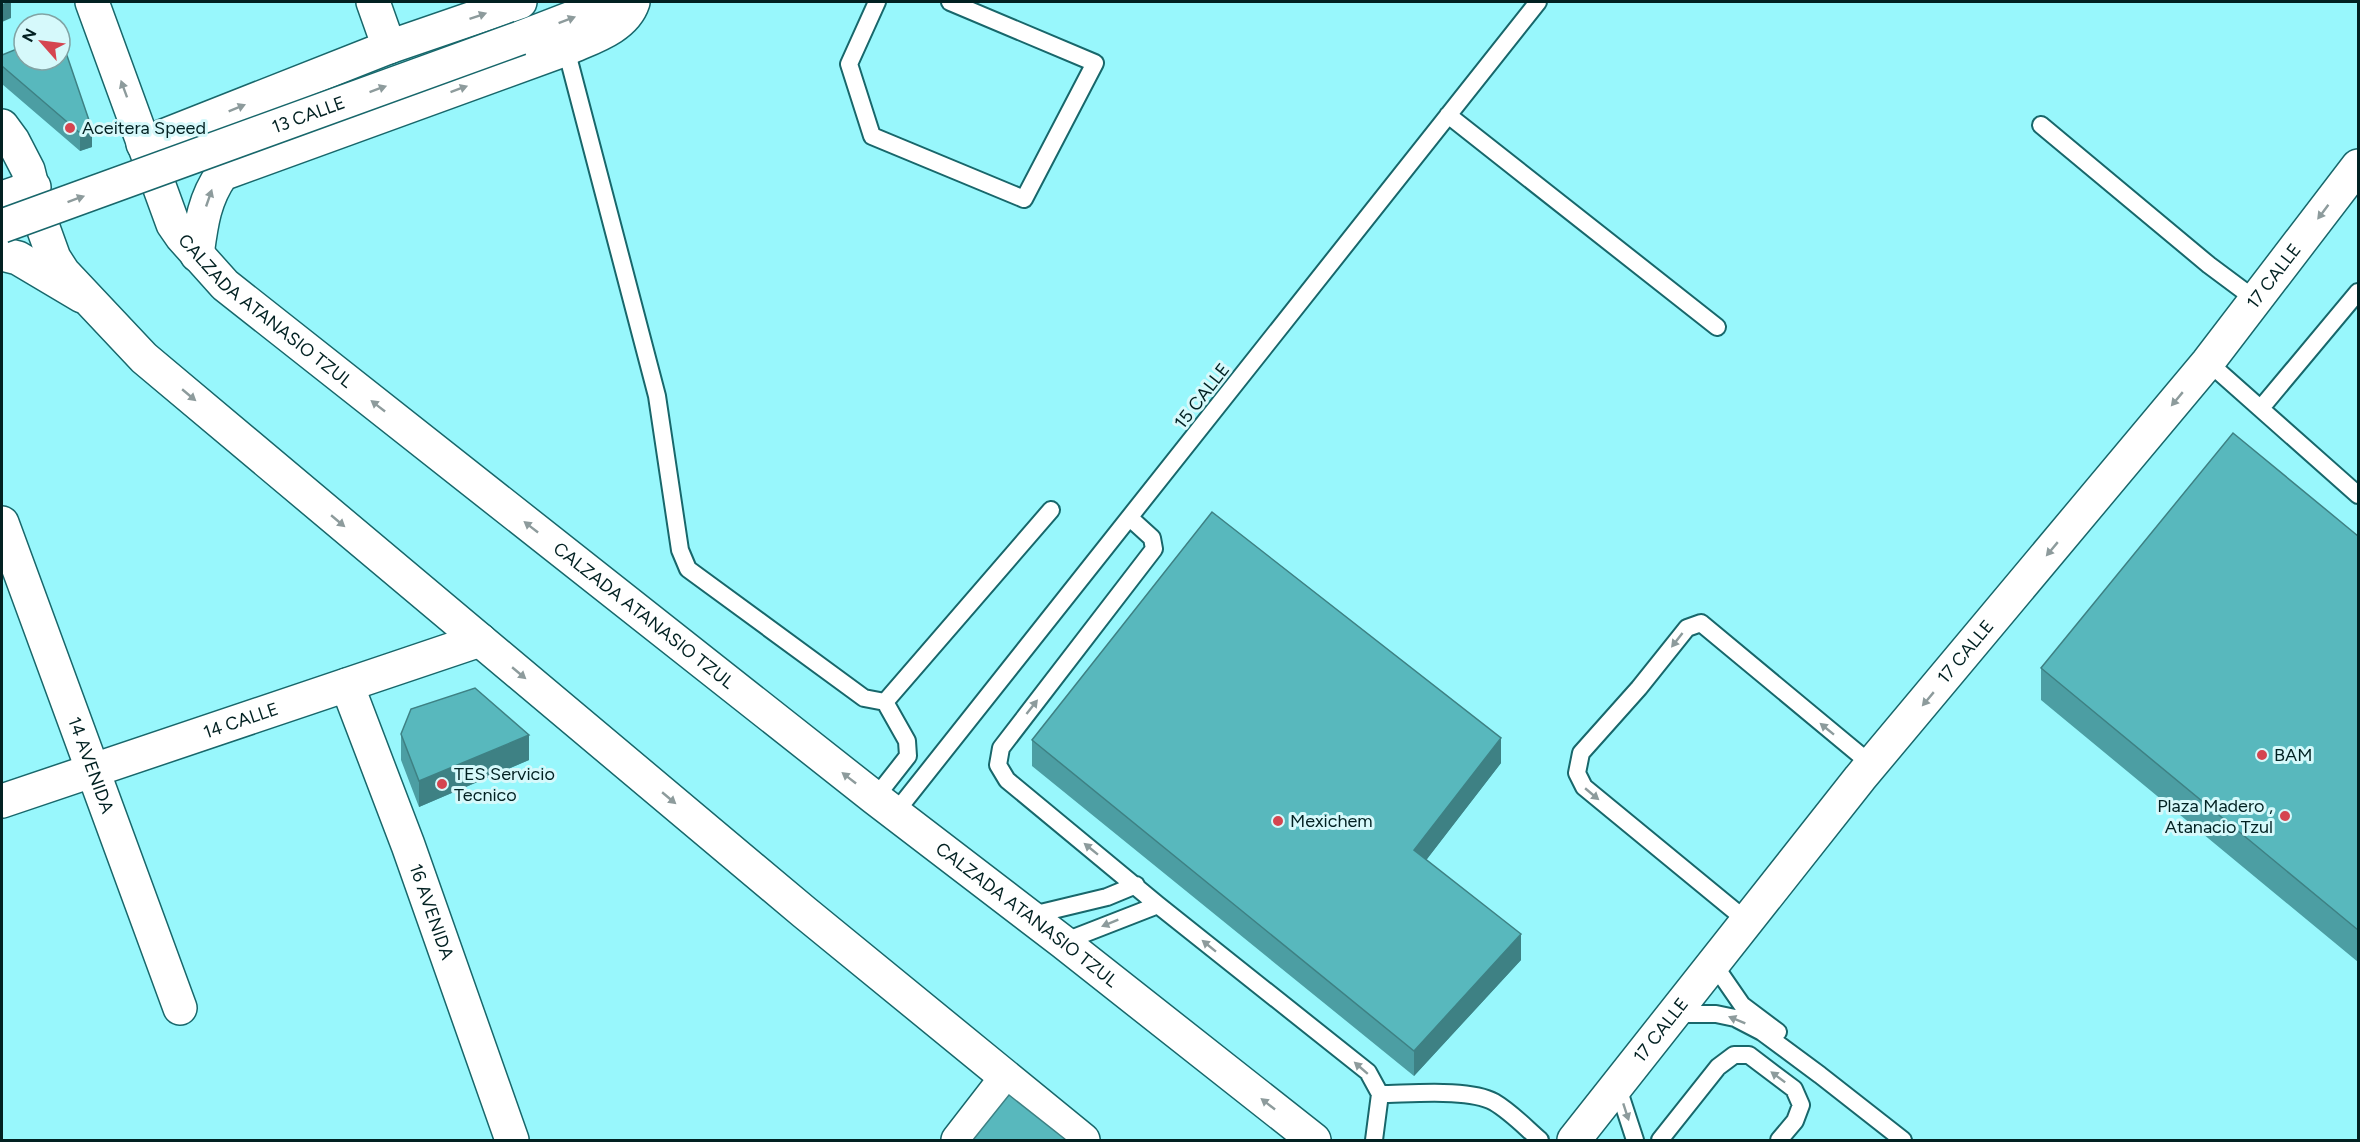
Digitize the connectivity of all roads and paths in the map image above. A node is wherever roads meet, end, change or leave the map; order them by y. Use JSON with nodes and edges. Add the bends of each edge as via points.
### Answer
{"nodes":[{"id":1,"x":92,"y":2,"type":"edge"},
{"id":2,"x":373,"y":2,"type":"edge"},
{"id":3,"x":520,"y":2,"type":"edge"},
{"id":4,"x":613,"y":2,"type":"edge"},
{"id":5,"x":633,"y":2,"type":"edge"},
{"id":6,"x":877,"y":2,"type":"edge"},
{"id":7,"x":950,"y":2,"type":"edge"},
{"id":8,"x":1538,"y":2,"type":"edge"},
{"id":9,"x":389,"y":47,"type":"junction"},
{"id":10,"x":566,"y":49,"type":"junction"},
{"id":11,"x":1448,"y":116,"type":"junction"},
{"id":12,"x":2041,"y":125,"type":"dead end"},
{"id":13,"x":2,"y":126,"type":"edge"},
{"id":14,"x":143,"y":144,"type":"junction"},
{"id":15,"x":2358,"y":166,"type":"edge"},
{"id":16,"x":34,"y":187,"type":"junction"},
{"id":17,"x":2,"y":198,"type":"edge"},
{"id":18,"x":2,"y":226,"type":"edge"},
{"id":19,"x":2,"y":254,"type":"edge"},
{"id":20,"x":197,"y":255,"type":"junction"},
{"id":21,"x":2358,"y":292,"type":"edge"},
{"id":22,"x":2256,"y":300,"type":"junction"},
{"id":23,"x":95,"y":304,"type":"junction"},
{"id":24,"x":1717,"y":327,"type":"dead end"},
{"id":25,"x":2208,"y":362,"type":"junction"},
{"id":26,"x":2261,"y":408,"type":"junction"},
{"id":27,"x":2358,"y":495,"type":"edge"},
{"id":28,"x":1051,"y":510,"type":"dead end"},
{"id":29,"x":1130,"y":518,"type":"junction"},
{"id":30,"x":2,"y":523,"type":"edge"},
{"id":31,"x":480,"y":640,"type":"junction"},
{"id":32,"x":347,"y":685,"type":"junction"},
{"id":33,"x":885,"y":702,"type":"junction"},
{"id":34,"x":1872,"y":765,"type":"junction"},
{"id":35,"x":93,"y":769,"type":"junction"},
{"id":36,"x":2,"y":801,"type":"edge"},
{"id":37,"x":885,"y":806,"type":"junction"},
{"id":38,"x":1136,"y":885,"type":"junction"},
{"id":39,"x":1158,"y":905,"type":"junction"},
{"id":40,"x":1028,"y":916,"type":"junction"},
{"id":41,"x":1747,"y":921,"type":"junction"},
{"id":42,"x":1063,"y":942,"type":"junction"},
{"id":43,"x":1713,"y":963,"type":"junction"},
{"id":44,"x":180,"y":1008,"type":"dead end"},
{"id":45,"x":1673,"y":1014,"type":"junction"},
{"id":46,"x":1820,"y":1075,"type":"junction"},
{"id":47,"x":1006,"y":1078,"type":"junction"},
{"id":48,"x":1617,"y":1084,"type":"junction"},
{"id":49,"x":1380,"y":1094,"type":"junction"},
{"id":50,"x":512,"y":1140,"type":"edge"},
{"id":51,"x":958,"y":1140,"type":"edge"},
{"id":52,"x":1083,"y":1140,"type":"edge"},
{"id":53,"x":1314,"y":1140,"type":"edge"},
{"id":54,"x":1374,"y":1140,"type":"edge"},
{"id":55,"x":1540,"y":1140,"type":"edge"},
{"id":56,"x":1574,"y":1140,"type":"edge"},
{"id":57,"x":1635,"y":1140,"type":"edge"},
{"id":58,"x":1660,"y":1140,"type":"edge"},
{"id":59,"x":1779,"y":1140,"type":"edge"},
{"id":60,"x":1903,"y":1140,"type":"edge"}],
"edges":[{"from":14,"to":1,"type":"street","name":"CALZADA ATANASIO TZUL","one_way":true},
{"from":2,"to":9,"type":"street"},
{"from":9,"to":3,"type":"street","name":"13 CALLE","one_way":true},
{"from":18,"to":4,"type":"street","name":"13 CALLE","one_way":true,"bridge":true},
{"from":5,"to":10,"type":"street","name":"13 CALLE","via":[[614,27]]},
{"from":6,"to":7,"type":"lane","via":[[849,64],[873,136],[1024,200],[1095,63]]},
{"from":8,"to":11,"type":"lane","name":"15 CALLE"},
{"from":14,"to":9,"type":"street","name":"13 CALLE","one_way":true},
{"from":20,"to":10,"type":"street","name":"13 CALLE","one_way":true,"via":[[201,221],[211,189],[222,174]]},
{"from":10,"to":33,"type":"lane","via":[[657,396],[680,550],[688,569],[864,698]]},
{"from":11,"to":24,"type":"lane"},
{"from":11,"to":29,"type":"lane","name":"15 CALLE"},
{"from":12,"to":22,"type":"lane"},
{"from":13,"to":16,"type":"street"},
{"from":14,"to":20,"type":"street","name":"CALZADA ATANASIO TZUL","via":[[172,224]]},
{"from":15,"to":22,"type":"street","name":"17 CALLE","one_way":true},
{"from":16,"to":17,"type":"street"},
{"from":16,"to":23,"type":"street","via":[[54,258]]},
{"from":19,"to":23,"type":"street","via":[[27,262]]},
{"from":37,"to":20,"type":"street","name":"CALZADA ATANASIO TZUL","one_way":true,"via":[[235,292]]},
{"from":21,"to":26,"type":"lane"},
{"from":22,"to":25,"type":"street","name":"17 CALLE"},
{"from":23,"to":31,"type":"street","one_way":true,"via":[[144,358]]},
{"from":25,"to":26,"type":"lane"},
{"from":25,"to":34,"type":"street","name":"17 CALLE","one_way":true},
{"from":26,"to":27,"type":"lane"},
{"from":28,"to":33,"type":"lane"},
{"from":29,"to":37,"type":"lane","name":"15 CALLE"},
{"from":38,"to":29,"type":"lane","one_way":true,"via":[[1007,780],[998,765],[1001,748],[1154,549],[1152,537]]},
{"from":30,"to":35,"type":"street","name":"14 AVENIDA"},
{"from":31,"to":32,"type":"street","name":"14 CALLE"},
{"from":31,"to":47,"type":"street","one_way":true},
{"from":32,"to":35,"type":"street","name":"14 CALLE"},
{"from":32,"to":50,"type":"street","name":"16 AVENIDA"},
{"from":33,"to":37,"type":"lane","via":[[907,741],[908,756]]},
{"from":34,"to":41,"type":"street","name":"17 CALLE"},
{"from":34,"to":41,"type":"lane","one_way":true,"via":[[1701,623],[1687,628],[1581,753],[1576,773],[1584,787]]},
{"from":35,"to":36,"type":"street","name":"14 CALLE"},
{"from":35,"to":44,"type":"street","name":"14 AVENIDA"},
{"from":37,"to":40,"type":"street","name":"CALZADA ATANASIO TZUL"},
{"from":38,"to":39,"type":"lane"},
{"from":38,"to":40,"type":"lane","via":[[1107,897]]},
{"from":39,"to":42,"type":"lane","one_way":true},
{"from":49,"to":39,"type":"lane","one_way":true,"via":[[1368,1072]]},
{"from":40,"to":42,"type":"street","name":"CALZADA ATANASIO TZUL"},
{"from":41,"to":43,"type":"street","name":"17 CALLE"},
{"from":53,"to":42,"type":"street","name":"CALZADA ATANASIO TZUL","one_way":true},
{"from":43,"to":45,"type":"street","name":"17 CALLE"},
{"from":43,"to":46,"type":"lane","via":[[1742,1005],[1805,1054]]},
{"from":46,"to":45,"type":"lane","one_way":true,"via":[[1735,1017]]},
{"from":45,"to":48,"type":"street","name":"17 CALLE"},
{"from":46,"to":60,"type":"lane"},
{"from":47,"to":51,"type":"street"},
{"from":47,"to":52,"type":"street"},
{"from":48,"to":56,"type":"street","name":"17 CALLE"},
{"from":48,"to":57,"type":"lane","one_way":true},
{"from":49,"to":54,"type":"lane"},
{"from":49,"to":55,"type":"lane","via":[[1482,1097],[1507,1110]]},
{"from":59,"to":58,"type":"lane","one_way":true,"via":[[1795,1121],[1801,1106],[1794,1089],[1749,1055],[1734,1055],[1718,1067]]}]}
